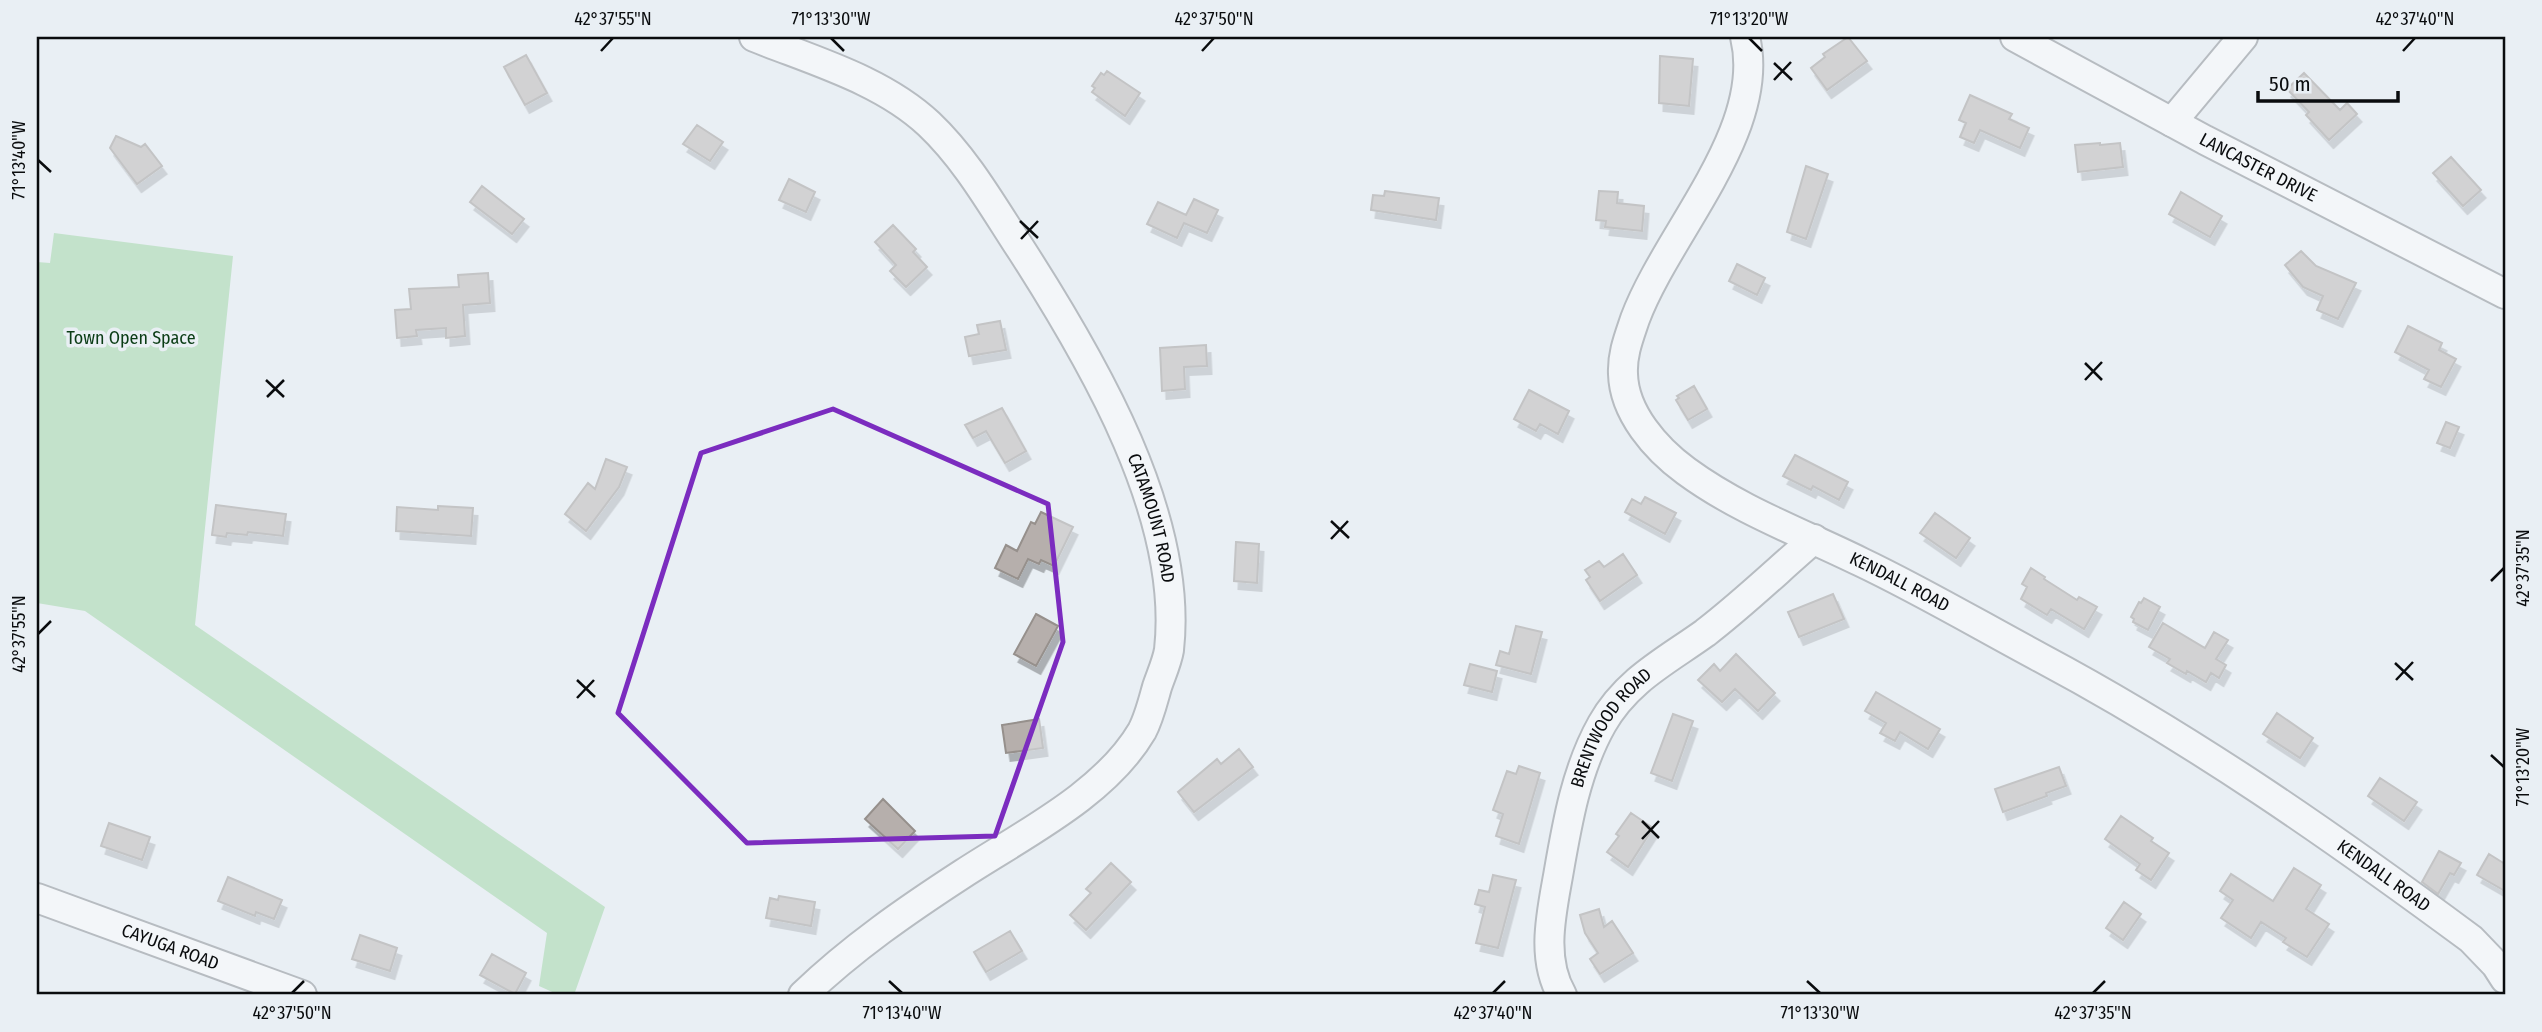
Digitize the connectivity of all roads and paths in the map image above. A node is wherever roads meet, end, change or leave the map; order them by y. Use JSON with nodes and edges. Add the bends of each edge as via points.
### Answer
{"nodes":[{"id":1,"x":754,"y":37,"type":"edge"},
{"id":2,"x":1745,"y":37,"type":"edge"},
{"id":3,"x":2014,"y":37,"type":"edge"},
{"id":4,"x":2243,"y":37,"type":"edge"},
{"id":5,"x":2172,"y":122,"type":"junction"},
{"id":6,"x":2505,"y":294,"type":"edge"},
{"id":7,"x":1814,"y":539,"type":"junction"},
{"id":8,"x":37,"y":898,"type":"edge"},
{"id":9,"x":2505,"y":979,"type":"edge"},
{"id":10,"x":302,"y":995,"type":"edge"},
{"id":11,"x":803,"y":995,"type":"edge"},
{"id":12,"x":1562,"y":995,"type":"edge"}],
"edges":[{"from":1,"to":11,"type":"street","name":"CATAMOUNT ROAD","via":[[900,100],[931,125],[970,170],[1039,278],[1122,429],[1150,503],[1170,606],[1169,653],[1143,729],[1123,756],[1090,789],[1029,833],[866,939]]},
{"from":2,"to":7,"type":"street","name":"KENDALL ROAD","via":[[1750,75],[1745,102],[1732,137],[1640,308],[1625,347],[1623,375],[1631,408],[1650,438],[1684,470],[1733,501]]},
{"from":3,"to":5,"type":"street","name":"LANCASTER DRIVE"},
{"from":4,"to":5,"type":"street"},
{"from":5,"to":6,"type":"street","name":"LANCASTER DRIVE"},
{"from":7,"to":9,"type":"street","name":"KENDALL ROAD","via":[[2057,666],[2241,776],[2471,939]]},
{"from":7,"to":12,"type":"street","name":"BRENTWOOD ROAD","via":[[1704,633],[1660,662],[1628,690],[1603,722],[1574,794],[1550,919],[1550,966]]},
{"from":8,"to":10,"type":"street","name":"CAYUGA ROAD"}]}
